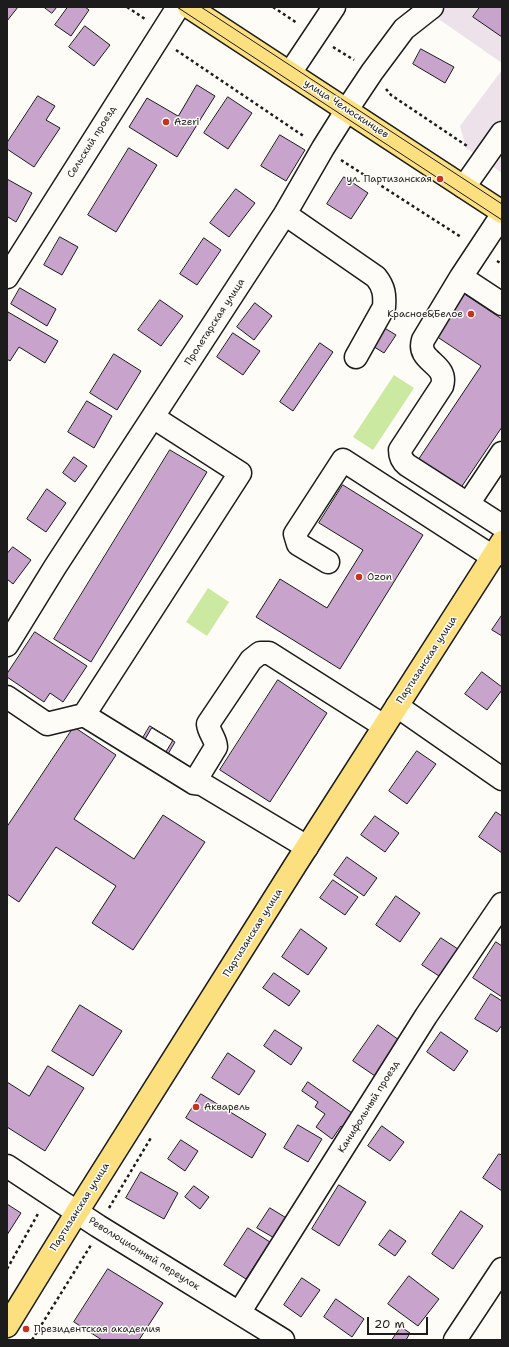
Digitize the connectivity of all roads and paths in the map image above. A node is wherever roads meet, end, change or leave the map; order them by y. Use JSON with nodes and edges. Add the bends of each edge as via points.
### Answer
{"nodes":[{"id":1,"x":178,"y":7,"type":"edge"},
{"id":2,"x":189,"y":7,"type":"edge"},
{"id":3,"x":334,"y":7,"type":"edge"},
{"id":4,"x":420,"y":10,"type":"edge"},
{"id":5,"x":209,"y":72,"type":"dead end"},
{"id":6,"x":290,"y":72,"type":"junction"},
{"id":7,"x":346,"y":110,"type":"junction"},
{"id":8,"x":502,"y":133,"type":"edge"},
{"id":9,"x":323,"y":148,"type":"junction"},
{"id":10,"x":464,"y":187,"type":"junction"},
{"id":11,"x":285,"y":214,"type":"junction"},
{"id":12,"x":502,"y":214,"type":"edge"},
{"id":13,"x":480,"y":249,"type":"junction"},
{"id":14,"x":502,"y":264,"type":"edge"},
{"id":15,"x":7,"y":277,"type":"edge"},
{"id":16,"x":461,"y":277,"type":"junction"},
{"id":17,"x":502,"y":304,"type":"edge"},
{"id":18,"x":356,"y":357,"type":"dead end"},
{"id":19,"x":154,"y":417,"type":"junction"},
{"id":20,"x":502,"y":453,"type":"edge"},
{"id":21,"x":470,"y":492,"type":"junction"},
{"id":22,"x":502,"y":526,"type":"edge"},
{"id":23,"x":497,"y":550,"type":"edge"},
{"id":24,"x":328,"y":562,"type":"dead end"},
{"id":25,"x":7,"y":645,"type":"edge"},
{"id":26,"x":7,"y":697,"type":"edge"},
{"id":27,"x":397,"y":706,"type":"junction"},
{"id":28,"x":84,"y":715,"type":"junction"},
{"id":29,"x":384,"y":726,"type":"junction"},
{"id":30,"x":502,"y":779,"type":"edge"},
{"id":31,"x":194,"y":783,"type":"junction"},
{"id":32,"x":307,"y":847,"type":"junction"},
{"id":33,"x":502,"y":904,"type":"edge"},
{"id":34,"x":7,"y":1166,"type":"edge"},
{"id":35,"x":50,"y":1194,"type":"junction"},
{"id":36,"x":77,"y":1212,"type":"junction"},
{"id":37,"x":7,"y":1269,"type":"edge"},
{"id":38,"x":502,"y":1269,"type":"edge"},
{"id":39,"x":239,"y":1313,"type":"junction"},
{"id":40,"x":7,"y":1326,"type":"edge"},
{"id":41,"x":283,"y":1340,"type":"edge"},
{"id":42,"x":455,"y":1340,"type":"edge"}],
"edges":[{"from":1,"to":15,"type":"street","name":"Сельский проезд"},
{"from":2,"to":6,"type":"main road","name":"улица Челюскинцев"},
{"from":3,"to":6,"type":"street"},
{"from":4,"to":7,"type":"street","name":"Пролетарская улица"},
{"from":5,"to":9,"type":"path"},
{"from":6,"to":7,"type":"main road","name":"улица Челюскинцев"},
{"from":7,"to":9,"type":"street","name":"Пролетарская улица"},
{"from":7,"to":10,"type":"main road","name":"улица Челюскинцев"},
{"from":8,"to":10,"type":"street"},
{"from":9,"to":11,"type":"street","name":"Пролетарская улица"},
{"from":9,"to":13,"type":"path"},
{"from":10,"to":12,"type":"main road","name":"улица Челюскинцев"},
{"from":11,"to":18,"type":"street","via":[[381,283],[384,290],[384,308]]},
{"from":11,"to":19,"type":"street","name":"Пролетарская улица"},
{"from":12,"to":13,"type":"street"},
{"from":13,"to":14,"type":"path"},
{"from":13,"to":16,"type":"street"},
{"from":16,"to":17,"type":"street"},
{"from":16,"to":21,"type":"street","via":[[422,344],[424,353],[442,371],[442,386],[400,450],[400,454],[407,465]]},
{"from":19,"to":25,"type":"street","name":"Пролетарская улица"},
{"from":19,"to":28,"type":"street","via":[[240,474]]},
{"from":20,"to":21,"type":"street"},
{"from":21,"to":22,"type":"street"},
{"from":23,"to":24,"type":"street","via":[[343,460],[295,534],[298,544]]},
{"from":23,"to":27,"type":"main road","name":"Партизанская улица"},
{"from":26,"to":28,"type":"street","via":[[47,724]]},
{"from":27,"to":29,"type":"main road","name":"Партизанская улица"},
{"from":27,"to":30,"type":"street"},
{"from":28,"to":31,"type":"street"},
{"from":29,"to":31,"type":"street","via":[[269,653],[260,653],[251,660],[208,724],[217,746]]},
{"from":29,"to":32,"type":"main road","name":"Партизанская улица"},
{"from":31,"to":32,"type":"street","via":[[202,784]]},
{"from":32,"to":36,"type":"main road","name":"Партизанская улица"},
{"from":33,"to":39,"type":"street","name":"Канифольный проезд","via":[[426,1016]]},
{"from":34,"to":35,"type":"street","name":"Революционный переулок"},
{"from":35,"to":36,"type":"street","name":"Революционный переулок"},
{"from":35,"to":37,"type":"path"},
{"from":36,"to":39,"type":"street","name":"Революционный переулок"},
{"from":36,"to":40,"type":"main road","name":"Партизанская улица"},
{"from":38,"to":42,"type":"street"},
{"from":39,"to":41,"type":"street","name":"Революционный переулок"}]}
